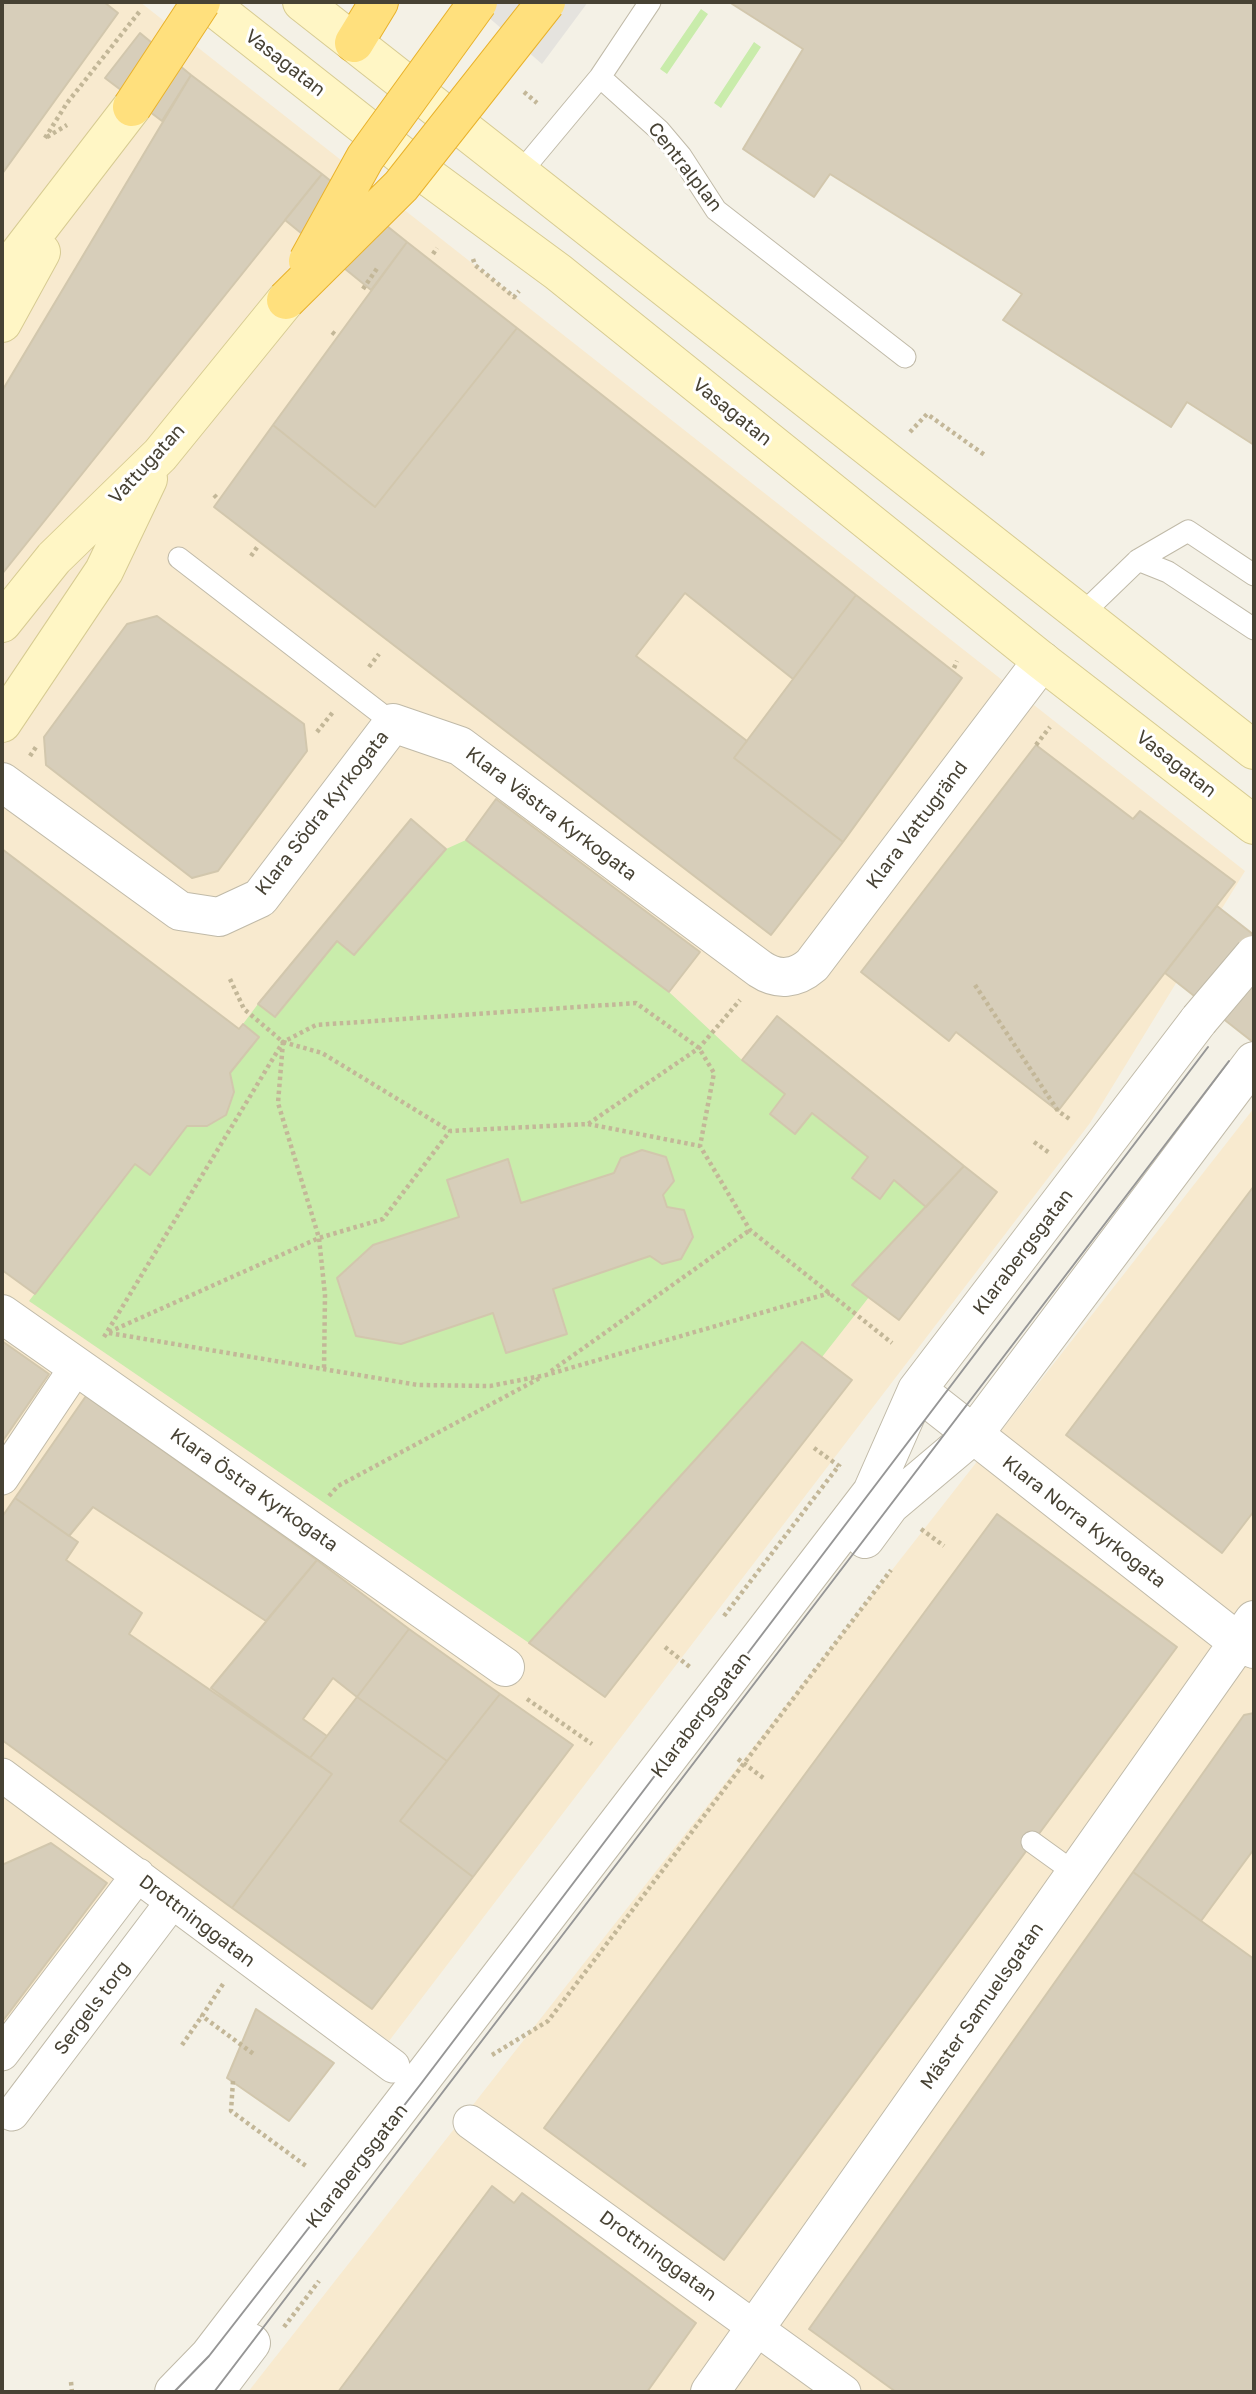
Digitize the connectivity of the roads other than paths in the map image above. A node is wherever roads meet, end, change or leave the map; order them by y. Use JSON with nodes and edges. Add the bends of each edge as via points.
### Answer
{"nodes":[{"id":1,"x":201,"y":2,"type":"edge"},
{"id":2,"x":207,"y":2,"type":"edge"},
{"id":3,"x":302,"y":2,"type":"edge"},
{"id":4,"x":379,"y":2,"type":"edge"},
{"id":5,"x":478,"y":2,"type":"edge"},
{"id":6,"x":546,"y":2,"type":"edge"},
{"id":7,"x":650,"y":2,"type":"edge"},
{"id":8,"x":243,"y":30,"type":"junction"},
{"id":9,"x":354,"y":43,"type":"junction"},
{"id":10,"x":600,"y":77,"type":"junction"},
{"id":11,"x":132,"y":107,"type":"joint"},
{"id":12,"x":93,"y":158,"type":"junction"},
{"id":13,"x":520,"y":173,"type":"junction"},
{"id":14,"x":433,"y":180,"type":"junction"},
{"id":15,"x":2,"y":275,"type":"edge"},
{"id":16,"x":286,"y":300,"type":"junction"},
{"id":17,"x":2,"y":324,"type":"edge"},
{"id":18,"x":905,"y":358,"type":"dead end"},
{"id":19,"x":160,"y":455,"type":"junction"},
{"id":20,"x":179,"y":558,"type":"dead end"},
{"id":21,"x":1138,"y":560,"type":"junction"},
{"id":22,"x":1254,"y":575,"type":"edge"},
{"id":23,"x":1082,"y":615,"type":"junction"},
{"id":24,"x":2,"y":623,"type":"edge"},
{"id":25,"x":1254,"y":629,"type":"edge"},
{"id":26,"x":1042,"y":661,"type":"junction"},
{"id":27,"x":2,"y":723,"type":"edge"},
{"id":28,"x":393,"y":723,"type":"junction"},
{"id":29,"x":1254,"y":750,"type":"edge"},
{"id":30,"x":2,"y":782,"type":"edge"},
{"id":31,"x":1254,"y":825,"type":"edge"},
{"id":32,"x":1254,"y":955,"type":"edge"},
{"id":33,"x":784,"y":978,"type":"joint"},
{"id":34,"x":1253,"y":1062,"type":"edge"},
{"id":35,"x":2,"y":1314,"type":"edge"},
{"id":36,"x":78,"y":1366,"type":"junction"},
{"id":37,"x":917,"y":1390,"type":"junction"},
{"id":38,"x":973,"y":1435,"type":"junction"},
{"id":39,"x":2,"y":1478,"type":"edge"},
{"id":40,"x":1249,"y":1637,"type":"edge"},
{"id":41,"x":505,"y":1667,"type":"road end"},
{"id":42,"x":2,"y":1775,"type":"edge"},
{"id":43,"x":1032,"y":1842,"type":"dead end"},
{"id":44,"x":1075,"y":1873,"type":"junction"},
{"id":45,"x":138,"y":1875,"type":"junction"},
{"id":46,"x":172,"y":1902,"type":"junction"},
{"id":47,"x":2,"y":2054,"type":"edge"},
{"id":48,"x":393,"y":2066,"type":"dead end"},
{"id":49,"x":12,"y":2114,"type":"dead end"},
{"id":50,"x":470,"y":2122,"type":"dead end"},
{"id":51,"x":756,"y":2327,"type":"junction"},
{"id":52,"x":174,"y":2392,"type":"edge"},
{"id":53,"x":214,"y":2392,"type":"edge"},
{"id":54,"x":710,"y":2392,"type":"edge"},
{"id":55,"x":844,"y":2392,"type":"edge"}],
"edges":[{"from":1,"to":11,"type":"highway","bridge":true},
{"from":2,"to":8,"type":"main road","name":"Vasagatan"},
{"from":3,"to":9,"type":"main road"},
{"from":4,"to":9,"type":"highway"},
{"from":5,"to":16,"type":"highway","bridge":true,"via":[[365,158]]},
{"from":6,"to":16,"type":"highway","bridge":true,"via":[[401,186]]},
{"from":7,"to":10,"type":"lane"},
{"from":8,"to":9,"type":"main road","via":[[276,35],[315,59],[332,58]]},
{"from":8,"to":14,"type":"main road","name":"Vasagatan"},
{"from":9,"to":13,"type":"main road"},
{"from":10,"to":13,"type":"lane"},
{"from":10,"to":18,"type":"lane","name":"Centralplan","via":[[659,130],[716,210]]},
{"from":11,"to":12,"type":"main road"},
{"from":12,"to":15,"type":"main road"},
{"from":12,"to":17,"type":"main road"},
{"from":13,"to":14,"type":"main road","via":[[488,194]]},
{"from":13,"to":23,"type":"main road"},
{"from":14,"to":26,"type":"main road","name":"Vasagatan","via":[[558,272]]},
{"from":16,"to":19,"type":"main road","name":"Vattugatan"},
{"from":19,"to":24,"type":"main road","name":"Vattugatan","via":[[54,558]]},
{"from":19,"to":27,"type":"main road","via":[[104,571]]},
{"from":20,"to":28,"type":"lane","name":"Klara Västra Kyrkogata"},
{"from":21,"to":22,"type":"lane","via":[[1188,531]]},
{"from":21,"to":23,"type":"lane"},
{"from":21,"to":25,"type":"lane","via":[[1168,572]]},
{"from":23,"to":26,"type":"main road"},
{"from":23,"to":29,"type":"main road"},
{"from":26,"to":31,"type":"main road","name":"Vasagatan"},
{"from":26,"to":33,"type":"street","name":"Klara Vattugränd","via":[[812,965]]},
{"from":28,"to":30,"type":"street","name":"Klara Södra Kyrkogata","via":[[260,898],[219,917],[180,911]]},
{"from":28,"to":33,"type":"street","name":"Klara Västra Kyrkogata","via":[[460,746],[760,970]]},
{"from":32,"to":37,"type":"street","name":"Klarabergsgatan","bridge":true,"via":[[1199,1020]]},
{"from":34,"to":38,"type":"street","name":"Klarabergsgatan"},
{"from":35,"to":36,"type":"street","name":"Klara Östra Kyrkogata"},
{"from":36,"to":39,"type":"street"},
{"from":36,"to":41,"type":"street","name":"Klara Östra Kyrkogata"},
{"from":37,"to":38,"type":"street","name":"Klara Norra Kyrkogata"},
{"from":37,"to":52,"type":"street","name":"Klarabergsgatan","via":[[872,1492],[378,2140],[209,2356]]},
{"from":38,"to":40,"type":"street","name":"Klara Norra Kyrkogata"},
{"from":38,"to":53,"type":"street","name":"Klarabergsgatan","via":[[890,1505]]},
{"from":40,"to":44,"type":"street","name":"Mäster Samuelsgatan"},
{"from":42,"to":45,"type":"street","name":"Drottninggatan"},
{"from":43,"to":44,"type":"lane"},
{"from":44,"to":51,"type":"street","name":"Mäster Samuelsgatan"},
{"from":45,"to":46,"type":"street","name":"Drottninggatan"},
{"from":45,"to":47,"type":"street"},
{"from":46,"to":48,"type":"street","name":"Drottninggatan"},
{"from":46,"to":49,"type":"street","name":"Sergels torg"},
{"from":50,"to":51,"type":"street","name":"Drottninggatan"},
{"from":51,"to":54,"type":"street","name":"Mäster Samuelsgatan"},
{"from":51,"to":55,"type":"street","name":"Drottninggatan"}]}
